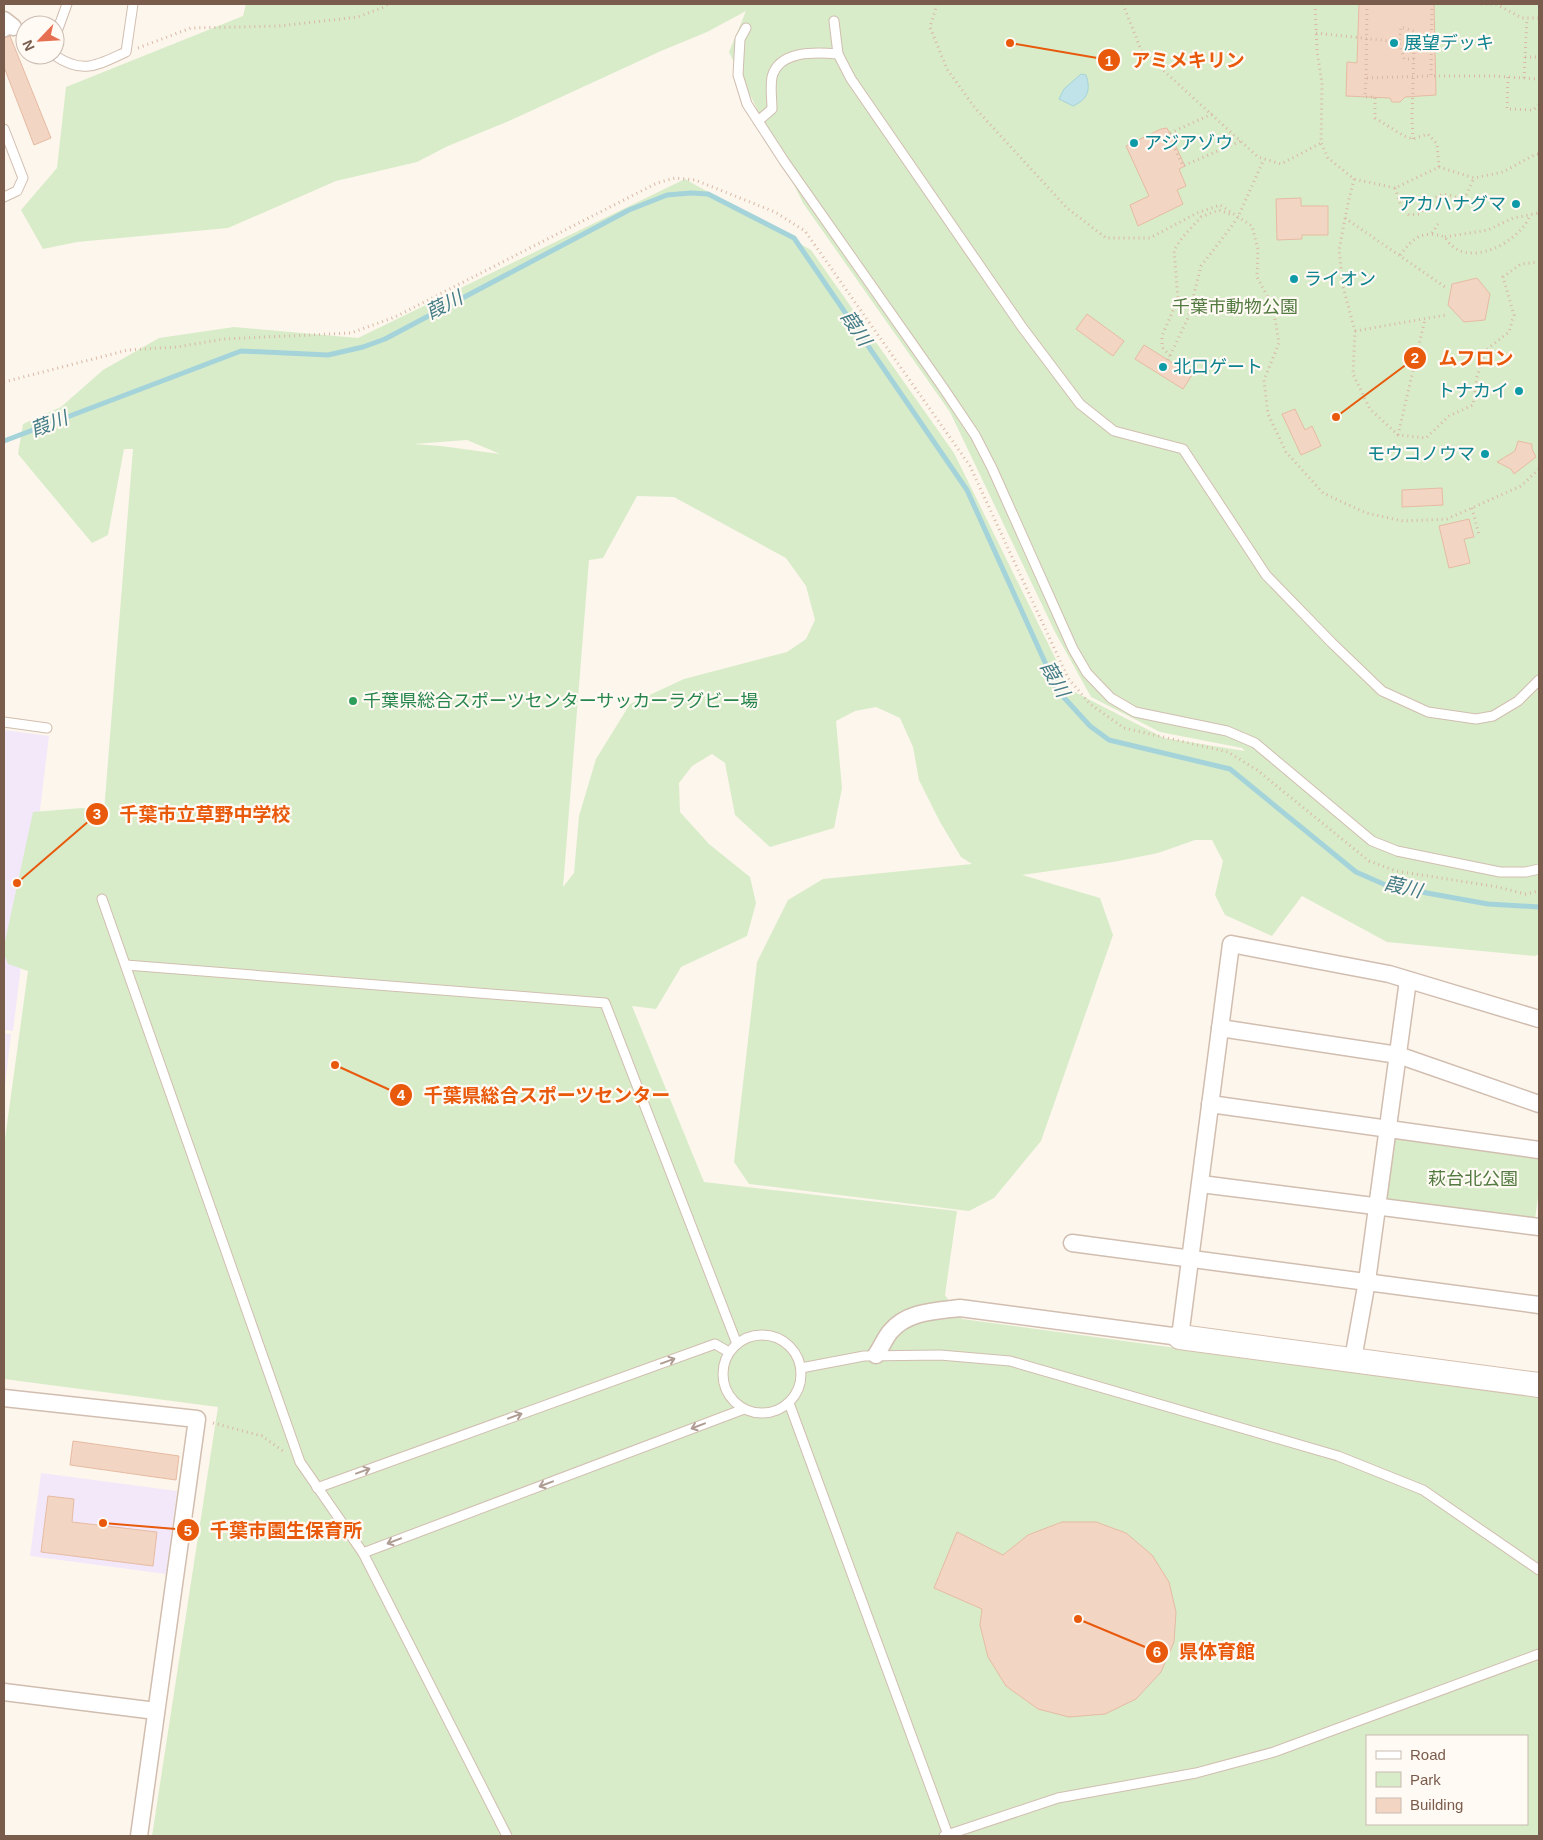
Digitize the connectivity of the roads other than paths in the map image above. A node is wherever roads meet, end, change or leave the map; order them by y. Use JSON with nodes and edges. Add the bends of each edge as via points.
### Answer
{"nodes":[{"id":1,"x":133,"y":4,"type":"edge"},
{"id":2,"x":834,"y":20,"type":"dead end"},
{"id":3,"x":746,"y":28,"type":"dead end"},
{"id":4,"x":838,"y":54,"type":"junction"},
{"id":5,"x":65,"y":62,"type":"edge"},
{"id":6,"x":758,"y":121,"type":"junction"},
{"id":7,"x":4,"y":129,"type":"edge"},
{"id":8,"x":4,"y":197,"type":"edge"},
{"id":9,"x":1539,"y":680,"type":"edge"},
{"id":10,"x":4,"y":722,"type":"edge"},
{"id":11,"x":47,"y":728,"type":"dead end"},
{"id":12,"x":1539,"y":869,"type":"edge"},
{"id":13,"x":102,"y":899,"type":"dead end"},
{"id":14,"x":126,"y":966,"type":"junction"},
{"id":15,"x":1408,"y":980,"type":"junction"},
{"id":16,"x":1539,"y":1019,"type":"edge"},
{"id":17,"x":1220,"y":1028,"type":"junction"},
{"id":18,"x":1398,"y":1055,"type":"junction"},
{"id":19,"x":1210,"y":1104,"type":"junction"},
{"id":20,"x":1539,"y":1104,"type":"edge"},
{"id":21,"x":1387,"y":1130,"type":"junction"},
{"id":22,"x":1539,"y":1150,"type":"edge"},
{"id":23,"x":1201,"y":1184,"type":"junction"},
{"id":24,"x":1377,"y":1206,"type":"junction"},
{"id":25,"x":1539,"y":1227,"type":"edge"},
{"id":26,"x":1072,"y":1243,"type":"dead end"},
{"id":27,"x":1190,"y":1257,"type":"junction"},
{"id":28,"x":1367,"y":1281,"type":"junction"},
{"id":29,"x":1539,"y":1305,"type":"edge"},
{"id":30,"x":1180,"y":1337,"type":"junction"},
{"id":31,"x":737,"y":1344,"type":"junction"},
{"id":32,"x":729,"y":1352,"type":"junction"},
{"id":33,"x":876,"y":1356,"type":"junction"},
{"id":34,"x":1353,"y":1359,"type":"junction"},
{"id":35,"x":801,"y":1368,"type":"junction"},
{"id":36,"x":1539,"y":1385,"type":"edge"},
{"id":37,"x":4,"y":1398,"type":"edge"},
{"id":38,"x":789,"y":1403,"type":"junction"},
{"id":39,"x":744,"y":1409,"type":"junction"},
{"id":40,"x":317,"y":1488,"type":"junction"},
{"id":41,"x":362,"y":1553,"type":"junction"},
{"id":42,"x":1539,"y":1570,"type":"edge"},
{"id":43,"x":1539,"y":1654,"type":"edge"},
{"id":44,"x":4,"y":1692,"type":"edge"},
{"id":45,"x":156,"y":1711,"type":"junction"},
{"id":46,"x":139,"y":1836,"type":"edge"},
{"id":47,"x":507,"y":1836,"type":"edge"},
{"id":48,"x":946,"y":1836,"type":"edge"}],
"edges":[{"from":1,"to":5,"type":"lane","via":[[126,52],[90,68]]},
{"from":2,"to":4,"type":"lane"},
{"from":3,"to":6,"type":"lane","via":[[740,39],[738,75],[747,104]]},
{"from":4,"to":6,"type":"lane","via":[[801,54],[781,63],[772,77],[772,109]]},
{"from":4,"to":9,"type":"lane","via":[[851,79],[1022,327],[1080,404],[1114,431],[1183,449],[1266,575],[1382,691],[1428,712],[1476,719],[1493,716],[1518,701]]},
{"from":6,"to":12,"type":"lane","via":[[974,435],[1073,649],[1087,673],[1111,698],[1135,712],[1226,731],[1255,744],[1372,841],[1397,851],[1500,872]]},
{"from":7,"to":8,"type":"lane","via":[[23,178],[17,191]]},
{"from":10,"to":11,"type":"lane"},
{"from":13,"to":14,"type":"lane"},
{"from":14,"to":31,"type":"lane","via":[[605,1003]]},
{"from":14,"to":40,"type":"lane","via":[[300,1462]]},
{"from":15,"to":16,"type":"street"},
{"from":15,"to":17,"type":"street","via":[[1231,944]]},
{"from":15,"to":18,"type":"street"},
{"from":17,"to":18,"type":"street"},
{"from":17,"to":19,"type":"street"},
{"from":18,"to":20,"type":"street"},
{"from":18,"to":21,"type":"street"},
{"from":19,"to":21,"type":"street"},
{"from":19,"to":23,"type":"street"},
{"from":21,"to":22,"type":"street"},
{"from":21,"to":24,"type":"street"},
{"from":23,"to":24,"type":"street"},
{"from":23,"to":27,"type":"street"},
{"from":24,"to":25,"type":"street"},
{"from":24,"to":28,"type":"street"},
{"from":26,"to":27,"type":"street"},
{"from":27,"to":28,"type":"street"},
{"from":27,"to":30,"type":"street"},
{"from":28,"to":29,"type":"street"},
{"from":28,"to":34,"type":"street"},
{"from":30,"to":33,"type":"street","via":[[960,1308],[926,1312],[902,1321],[890,1331]]},
{"from":30,"to":34,"type":"street"},
{"from":31,"to":32,"type":"lane"},
{"from":31,"to":35,"type":"lane","via":[[754,1335],[764,1334],[782,1340],[796,1355]]},
{"from":32,"to":39,"type":"lane","via":[[722,1370],[724,1386],[730,1398]]},
{"from":40,"to":32,"type":"lane","one_way":true,"via":[[714,1344]]},
{"from":33,"to":35,"type":"lane"},
{"from":33,"to":42,"type":"lane","via":[[940,1355],[1010,1361],[1338,1456],[1422,1490]]},
{"from":34,"to":36,"type":"street"},
{"from":35,"to":38,"type":"lane","via":[[798,1391]]},
{"from":37,"to":45,"type":"street","via":[[197,1419]]},
{"from":38,"to":39,"type":"lane","via":[[770,1413]]},
{"from":38,"to":48,"type":"lane"},
{"from":39,"to":41,"type":"lane","one_way":true},
{"from":40,"to":41,"type":"lane"},
{"from":41,"to":47,"type":"lane"},
{"from":43,"to":48,"type":"lane","via":[[1274,1752],[1196,1773],[1058,1798]]},
{"from":44,"to":45,"type":"street"},
{"from":45,"to":46,"type":"street"}]}
